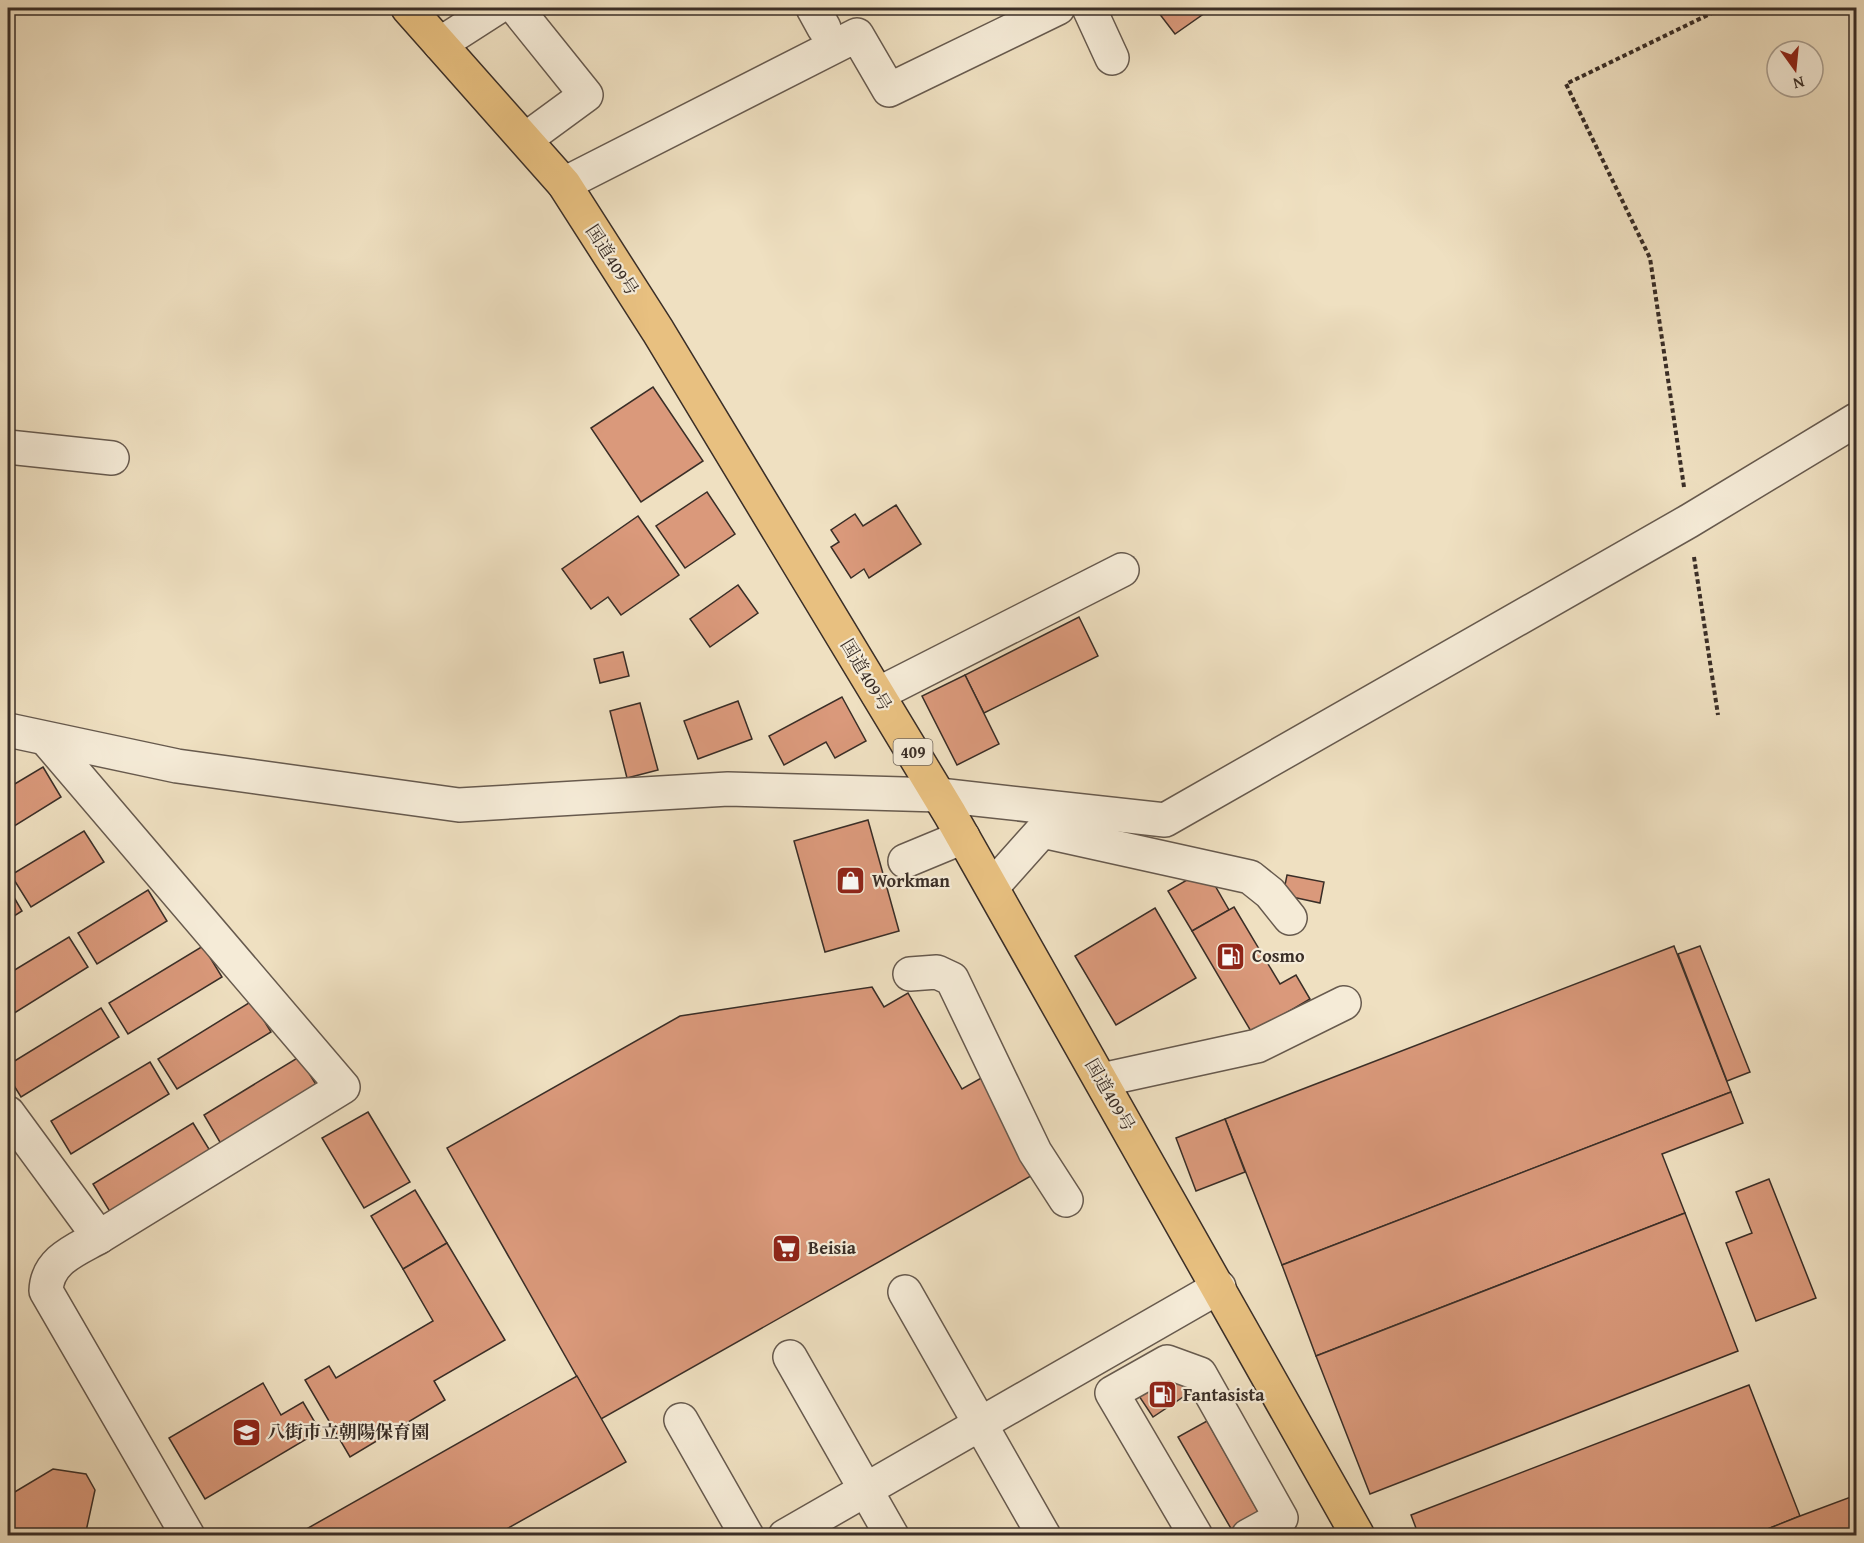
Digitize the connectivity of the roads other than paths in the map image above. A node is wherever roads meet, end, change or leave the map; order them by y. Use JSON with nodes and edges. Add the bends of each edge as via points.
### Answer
{"nodes":[{"id":1,"x":408,"y":8,"type":"edge"},
{"id":2,"x":496,"y":8,"type":"edge"},
{"id":3,"x":516,"y":8,"type":"edge"},
{"id":4,"x":1058,"y":8,"type":"edge"},
{"id":5,"x":1089,"y":8,"type":"edge"},
{"id":6,"x":441,"y":44,"type":"junction"},
{"id":7,"x":1113,"y":58,"type":"dead end"},
{"id":8,"x":526,"y":139,"type":"junction"},
{"id":9,"x":564,"y":184,"type":"junction"},
{"id":10,"x":1857,"y":420,"type":"edge"},
{"id":11,"x":8,"y":447,"type":"edge"},
{"id":12,"x":112,"y":458,"type":"dead end"},
{"id":13,"x":1122,"y":570,"type":"dead end"},
{"id":14,"x":878,"y":694,"type":"junction"},
{"id":15,"x":8,"y":730,"type":"edge"},
{"id":16,"x":46,"y":739,"type":"junction"},
{"id":17,"x":939,"y":795,"type":"junction"},
{"id":18,"x":963,"y":837,"type":"junction"},
{"id":19,"x":905,"y":861,"type":"dead end"},
{"id":20,"x":992,"y":887,"type":"junction"},
{"id":21,"x":1290,"y":918,"type":"dead end"},
{"id":22,"x":910,"y":974,"type":"dead end"},
{"id":23,"x":1344,"y":1003,"type":"dead end"},
{"id":24,"x":1101,"y":1080,"type":"junction"},
{"id":25,"x":8,"y":1113,"type":"edge"},
{"id":26,"x":1066,"y":1200,"type":"dead end"},
{"id":27,"x":99,"y":1237,"type":"junction"},
{"id":28,"x":1219,"y":1287,"type":"junction"},
{"id":29,"x":905,"y":1292,"type":"dead end"},
{"id":30,"x":790,"y":1358,"type":"dead end"},
{"id":31,"x":681,"y":1420,"type":"dead end"},
{"id":32,"x":980,"y":1424,"type":"junction"},
{"id":33,"x":866,"y":1489,"type":"junction"},
{"id":34,"x":188,"y":1536,"type":"edge"},
{"id":35,"x":747,"y":1536,"type":"edge"},
{"id":36,"x":785,"y":1536,"type":"edge"},
{"id":37,"x":892,"y":1536,"type":"edge"},
{"id":38,"x":1044,"y":1536,"type":"edge"},
{"id":39,"x":1196,"y":1536,"type":"edge"},
{"id":40,"x":1248,"y":1536,"type":"edge"},
{"id":41,"x":1358,"y":1536,"type":"edge"}],
"edges":[{"from":1,"to":6,"type":"highway","name":"国道409号","number":"409"},
{"from":2,"to":6,"type":"street"},
{"from":3,"to":8,"type":"street","via":[[586,95]]},
{"from":4,"to":9,"type":"street","via":[[889,90],[857,35]]},
{"from":5,"to":7,"type":"street"},
{"from":6,"to":8,"type":"highway","name":"国道409号","number":"409"},
{"from":8,"to":9,"type":"highway","name":"国道409号","number":"409"},
{"from":9,"to":14,"type":"highway","name":"国道409号","number":"409"},
{"from":10,"to":17,"type":"street","via":[[1689,521],[1165,820]]},
{"from":11,"to":12,"type":"street"},
{"from":13,"to":14,"type":"street"},
{"from":14,"to":17,"type":"highway","name":"国道409号","number":"409"},
{"from":15,"to":16,"type":"street"},
{"from":16,"to":17,"type":"street","via":[[177,766],[459,805],[728,789]]},
{"from":16,"to":27,"type":"street","via":[[343,1088]]},
{"from":17,"to":18,"type":"highway","name":"国道409号","number":"409"},
{"from":18,"to":19,"type":"street"},
{"from":18,"to":20,"type":"highway","name":"国道409号","number":"409"},
{"from":20,"to":21,"type":"street","via":[[1042,831],[1250,877],[1270,892]]},
{"from":20,"to":24,"type":"highway","name":"国道409号","number":"409"},
{"from":22,"to":26,"type":"street","via":[[937,972],[952,979],[1035,1152]]},
{"from":23,"to":24,"type":"street","via":[[1257,1046]]},
{"from":24,"to":28,"type":"highway","name":"国道409号","number":"409"},
{"from":25,"to":27,"type":"street"},
{"from":27,"to":34,"type":"street","via":[[60,1259],[46,1281],[46,1291]]},
{"from":28,"to":32,"type":"street"},
{"from":28,"to":41,"type":"highway","name":"国道409号","number":"409"},
{"from":29,"to":32,"type":"street"},
{"from":30,"to":33,"type":"street"},
{"from":31,"to":35,"type":"street"},
{"from":32,"to":33,"type":"street"},
{"from":32,"to":38,"type":"street"},
{"from":33,"to":36,"type":"street"},
{"from":33,"to":37,"type":"street"},
{"from":39,"to":40,"type":"street","via":[[1112,1393],[1167,1362],[1200,1374],[1281,1518]]}]}
